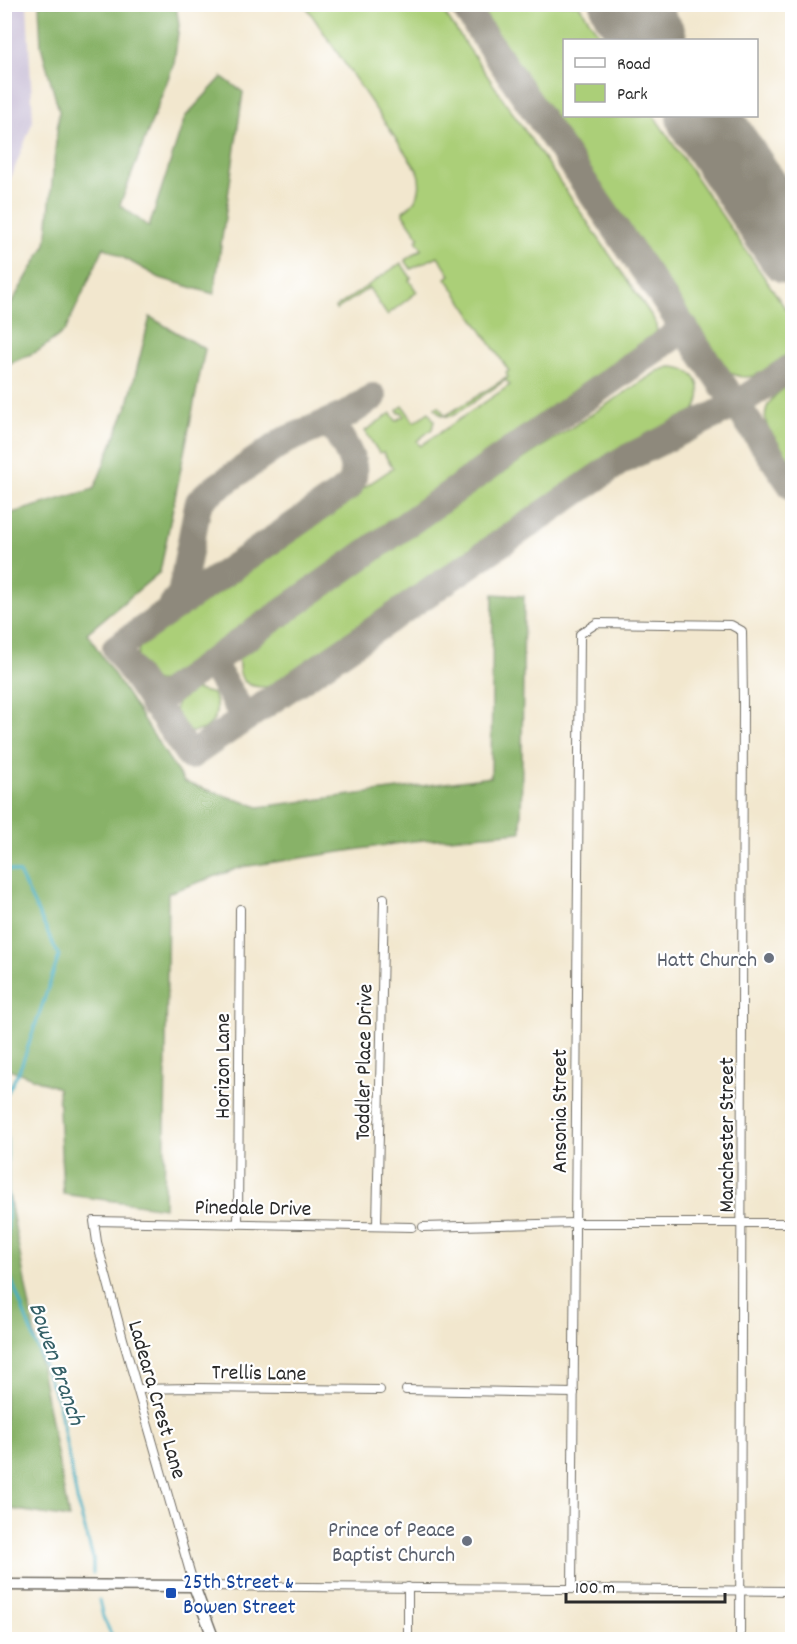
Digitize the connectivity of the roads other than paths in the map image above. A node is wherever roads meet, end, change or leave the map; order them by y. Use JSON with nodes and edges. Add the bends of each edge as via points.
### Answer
{"nodes":[{"id":1,"x":742,"y":631,"type":"joint"},
{"id":2,"x":384,"y":898,"type":"dead end"},
{"id":3,"x":240,"y":909,"type":"dead end"},
{"id":4,"x":93,"y":1221,"type":"joint"},
{"id":5,"x":575,"y":1223,"type":"junction"},
{"id":6,"x":742,"y":1223,"type":"junction"},
{"id":7,"x":792,"y":1223,"type":"edge"},
{"id":8,"x":238,"y":1224,"type":"junction"},
{"id":9,"x":377,"y":1226,"type":"junction"},
{"id":10,"x":412,"y":1227,"type":"dead end"},
{"id":11,"x":423,"y":1227,"type":"dead end"},
{"id":12,"x":138,"y":1389,"type":"junction"},
{"id":13,"x":380,"y":1390,"type":"dead end"},
{"id":14,"x":406,"y":1390,"type":"dead end"},
{"id":15,"x":574,"y":1393,"type":"junction"},
{"id":16,"x":4,"y":1585,"type":"edge"},
{"id":17,"x":194,"y":1586,"type":"junction"},
{"id":18,"x":408,"y":1587,"type":"junction"},
{"id":19,"x":572,"y":1588,"type":"junction"},
{"id":20,"x":740,"y":1591,"type":"junction"},
{"id":21,"x":792,"y":1592,"type":"edge"},
{"id":22,"x":214,"y":1640,"type":"edge"},
{"id":23,"x":408,"y":1640,"type":"edge"},
{"id":24,"x":740,"y":1640,"type":"edge"}],
"edges":[{"from":1,"to":5,"type":"street","name":"Ansonia Street","via":[[731,625],[597,623],[580,634]]},
{"from":1,"to":6,"type":"street","name":"Manchester Street"},
{"from":2,"to":9,"type":"street","name":"Toddler Place Drive"},
{"from":3,"to":8,"type":"street","name":"Horizon Lane"},
{"from":4,"to":8,"type":"street","name":"Pinedale Drive"},
{"from":4,"to":12,"type":"street","name":"Ladeara Crest Lane"},
{"from":5,"to":6,"type":"street"},
{"from":5,"to":11,"type":"street"},
{"from":5,"to":15,"type":"street","name":"Ansonia Street"},
{"from":6,"to":7,"type":"street"},
{"from":6,"to":20,"type":"street","name":"Manchester Street"},
{"from":8,"to":9,"type":"street","name":"Pinedale Drive"},
{"from":9,"to":10,"type":"street","name":"Pinedale Drive"},
{"from":12,"to":13,"type":"street","name":"Trellis Lane"},
{"from":12,"to":17,"type":"street","name":"Ladeara Crest Lane"},
{"from":14,"to":15,"type":"street"},
{"from":15,"to":19,"type":"street","name":"Ansonia Street"},
{"from":16,"to":17,"type":"street"},
{"from":17,"to":18,"type":"street"},
{"from":17,"to":22,"type":"street"},
{"from":18,"to":19,"type":"street"},
{"from":18,"to":23,"type":"street"},
{"from":19,"to":20,"type":"street"},
{"from":20,"to":21,"type":"street"},
{"from":20,"to":24,"type":"street","name":"Manchester Street"}]}
